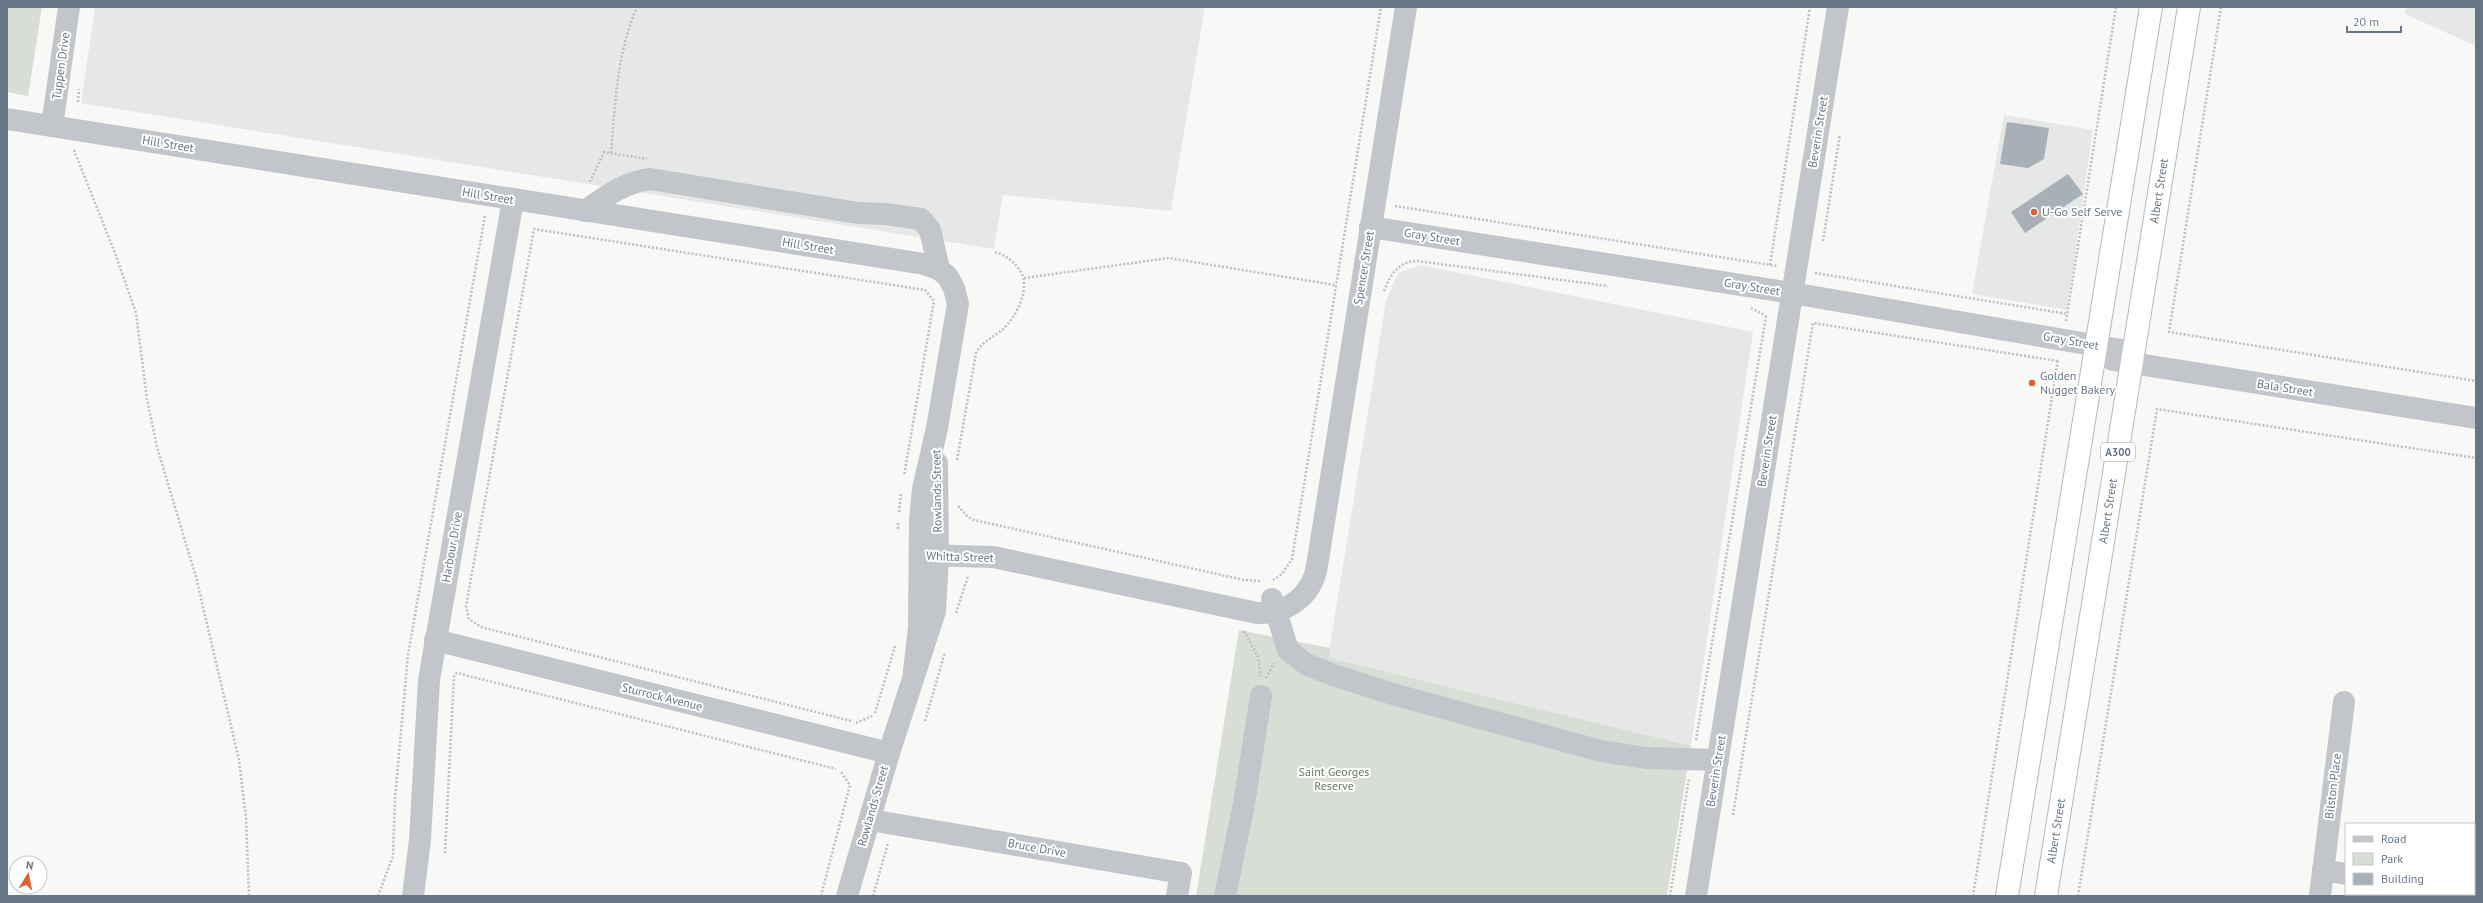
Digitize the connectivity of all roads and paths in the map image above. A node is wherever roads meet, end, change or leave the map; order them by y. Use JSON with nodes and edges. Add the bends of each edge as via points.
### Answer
{"nodes":[{"id":1,"x":69,"y":7,"type":"edge"},
{"id":2,"x":636,"y":7,"type":"edge"},
{"id":3,"x":1381,"y":7,"type":"edge"},
{"id":4,"x":1406,"y":7,"type":"edge"},
{"id":5,"x":1810,"y":7,"type":"edge"},
{"id":6,"x":1838,"y":7,"type":"edge"},
{"id":7,"x":2116,"y":7,"type":"edge"},
{"id":8,"x":2151,"y":7,"type":"edge"},
{"id":9,"x":2189,"y":7,"type":"edge"},
{"id":10,"x":2221,"y":7,"type":"edge"},
{"id":11,"x":7,"y":119,"type":"edge"},
{"id":12,"x":60,"y":127,"type":"junction"},
{"id":13,"x":611,"y":153,"type":"dead end"},
{"id":14,"x":489,"y":196,"type":"junction"},
{"id":15,"x":513,"y":200,"type":"junction"},
{"id":16,"x":1374,"y":202,"type":"junction"},
{"id":17,"x":585,"y":211,"type":"junction"},
{"id":18,"x":1370,"y":227,"type":"junction"},
{"id":19,"x":994,"y":252,"type":"dead end"},
{"id":20,"x":939,"y":269,"type":"junction"},
{"id":21,"x":1817,"y":274,"type":"dead end"},
{"id":22,"x":1024,"y":278,"type":"junction"},
{"id":23,"x":1335,"y":285,"type":"junction"},
{"id":24,"x":1615,"y":287,"type":"dead end"},
{"id":25,"x":1384,"y":291,"type":"dead end"},
{"id":26,"x":1792,"y":293,"type":"junction"},
{"id":27,"x":1748,"y":306,"type":"dead end"},
{"id":28,"x":2095,"y":351,"type":"junction"},
{"id":29,"x":2132,"y":358,"type":"junction"},
{"id":30,"x":2476,"y":381,"type":"edge"},
{"id":31,"x":2476,"y":418,"type":"edge"},
{"id":32,"x":2476,"y":458,"type":"edge"},
{"id":33,"x":956,"y":464,"type":"dead end"},
{"id":34,"x":903,"y":482,"type":"dead end"},
{"id":35,"x":901,"y":490,"type":"dead end"},
{"id":36,"x":935,"y":502,"type":"junction"},
{"id":37,"x":898,"y":528,"type":"dead end"},
{"id":38,"x":932,"y":550,"type":"junction"},
{"id":39,"x":969,"y":573,"type":"dead end"},
{"id":40,"x":1301,"y":590,"type":"joint"},
{"id":41,"x":1274,"y":605,"type":"junction"},
{"id":42,"x":1244,"y":611,"type":"junction"},
{"id":43,"x":955,"y":616,"type":"dead end"},
{"id":44,"x":435,"y":640,"type":"junction"},
{"id":45,"x":896,"y":642,"type":"dead end"},
{"id":46,"x":1285,"y":644,"type":"junction"},
{"id":47,"x":946,"y":645,"type":"dead end"},
{"id":48,"x":1261,"y":692,"type":"junction"},
{"id":49,"x":2344,"y":702,"type":"dead end"},
{"id":50,"x":875,"y":713,"type":"dead end"},
{"id":51,"x":872,"y":716,"type":"dead end"},
{"id":52,"x":925,"y":721,"type":"dead end"},
{"id":53,"x":889,"y":753,"type":"junction"},
{"id":54,"x":1693,"y":760,"type":"junction"},
{"id":55,"x":1718,"y":760,"type":"junction"},
{"id":56,"x":836,"y":769,"type":"dead end"},
{"id":57,"x":841,"y":772,"type":"dead end"},
{"id":58,"x":1733,"y":815,"type":"dead end"},
{"id":59,"x":870,"y":820,"type":"junction"},
{"id":60,"x":894,"y":824,"type":"junction"},
{"id":61,"x":444,"y":853,"type":"dead end"},
{"id":62,"x":2323,"y":870,"type":"junction"},
{"id":63,"x":2345,"y":874,"type":"edge"},
{"id":64,"x":249,"y":896,"type":"edge"},
{"id":65,"x":378,"y":896,"type":"edge"},
{"id":66,"x":413,"y":896,"type":"edge"},
{"id":67,"x":821,"y":896,"type":"edge"},
{"id":68,"x":847,"y":896,"type":"edge"},
{"id":69,"x":872,"y":896,"type":"edge"},
{"id":70,"x":1177,"y":896,"type":"edge"},
{"id":71,"x":1225,"y":896,"type":"edge"},
{"id":72,"x":1670,"y":896,"type":"edge"},
{"id":73,"x":1696,"y":896,"type":"edge"},
{"id":74,"x":1973,"y":896,"type":"edge"},
{"id":75,"x":2007,"y":896,"type":"edge"},
{"id":76,"x":2046,"y":896,"type":"edge"},
{"id":77,"x":2078,"y":896,"type":"edge"},
{"id":78,"x":2320,"y":896,"type":"edge"}],
"edges":[{"from":1,"to":12,"type":"street","name":"Tuppen Drive"},
{"from":2,"to":13,"type":"path","via":[[625,44],[614,111]]},
{"from":3,"to":23,"type":"path"},
{"from":4,"to":16,"type":"street","name":"Spencer Street"},
{"from":5,"to":16,"type":"path","via":[[1770,265]]},
{"from":6,"to":26,"type":"street","name":"Beverin Street"},
{"from":7,"to":21,"type":"path","via":[[2068,314]]},
{"from":8,"to":28,"type":"highway"},
{"from":9,"to":29,"type":"highway","name":"Albert Street","number":"A300"},
{"from":10,"to":30,"type":"path","via":[[2169,332]]},
{"from":11,"to":12,"type":"street","name":"Hill Street"},
{"from":12,"to":14,"type":"street","name":"Hill Street"},
{"from":12,"to":64,"type":"path","via":[[115,253],[136,313],[147,399],[156,440],[196,577],[239,760],[246,818]]},
{"from":14,"to":15,"type":"street","name":"Hill Street"},
{"from":14,"to":65,"type":"path","via":[[408,655],[393,856]]},
{"from":15,"to":17,"type":"street","name":"Hill Street"},
{"from":15,"to":44,"type":"street","name":"Harbour Drive"},
{"from":16,"to":18,"type":"street","name":"Spencer Street"},
{"from":17,"to":20,"type":"street","name":"Hill Street","via":[[916,263]]},
{"from":17,"to":20,"type":"street","via":[[618,189],[638,181],[650,180],[858,213],[911,217],[924,221],[930,230]]},
{"from":18,"to":26,"type":"street","name":"Gray Street"},
{"from":18,"to":40,"type":"street","name":"Spencer Street","via":[[1322,528],[1313,562]]},
{"from":19,"to":22,"type":"path","via":[[1010,259]]},
{"from":20,"to":36,"type":"street","name":"Rowlands Street","via":[[961,292],[937,428]]},
{"from":22,"to":23,"type":"path","via":[[1169,258]]},
{"from":22,"to":33,"type":"path","via":[[1020,303],[1012,319],[982,344],[976,353]]},
{"from":23,"to":36,"type":"path","via":[[1292,559],[1278,577],[1263,581],[1244,580],[974,520],[960,510]]},
{"from":24,"to":25,"type":"path","via":[[1408,261],[1390,275]]},
{"from":26,"to":28,"type":"street","name":"Gray Street"},
{"from":26,"to":55,"type":"street","name":"Beverin Street"},
{"from":27,"to":54,"type":"path","via":[[1766,316]]},
{"from":28,"to":29,"type":"street","name":"Gray Street"},
{"from":28,"to":75,"type":"highway"},
{"from":29,"to":31,"type":"street","name":"Bala Street"},
{"from":29,"to":76,"type":"highway","name":"Albert Street","number":"A300"},
{"from":32,"to":77,"type":"path","via":[[2157,409]]},
{"from":34,"to":51,"type":"path","via":[[934,301],[925,290],[534,229],[466,606],[469,619],[481,627],[857,723]]},
{"from":35,"to":37,"type":"path"},
{"from":36,"to":38,"type":"street","name":"Rowlands Street"},
{"from":38,"to":41,"type":"street","name":"Whitta Street","via":[[1006,546]]},
{"from":38,"to":42,"type":"street","name":"Whitta Street","via":[[1004,559]]},
{"from":38,"to":53,"type":"street","name":"Rowlands Street","via":[[935,611]]},
{"from":39,"to":43,"type":"path"},
{"from":40,"to":41,"type":"street","name":"Whitta Street"},
{"from":41,"to":42,"type":"street","name":"Whitta Street","via":[[1261,613]]},
{"from":41,"to":46,"type":"street"},
{"from":42,"to":48,"type":"path","via":[[1241,626],[1258,657]]},
{"from":44,"to":53,"type":"street","name":"Sturrock Avenue"},
{"from":44,"to":66,"type":"street","name":"Harbour Drive","via":[[428,693],[420,840]]},
{"from":45,"to":50,"type":"path"},
{"from":46,"to":48,"type":"path"},
{"from":46,"to":54,"type":"street","via":[[1293,656],[1306,664],[1396,695],[1601,751],[1646,758]]},
{"from":47,"to":52,"type":"path"},
{"from":48,"to":71,"type":"street","via":[[1244,804]]},
{"from":49,"to":62,"type":"street","name":"Bilston Place"},
{"from":53,"to":59,"type":"street","name":"Rowlands Street"},
{"from":54,"to":55,"type":"street"},
{"from":54,"to":72,"type":"path"},
{"from":55,"to":73,"type":"street","name":"Beverin Street"},
{"from":56,"to":61,"type":"path","via":[[457,673],[454,675]]},
{"from":57,"to":67,"type":"path","via":[[850,785]]},
{"from":58,"to":74,"type":"path","via":[[1813,323],[2058,361]]},
{"from":59,"to":60,"type":"street","name":"Bruce Drive"},
{"from":59,"to":68,"type":"street","name":"Rowlands Street"},
{"from":60,"to":69,"type":"path"},
{"from":60,"to":70,"type":"street","name":"Bruce Drive","via":[[1181,873]]},
{"from":62,"to":63,"type":"street"},
{"from":62,"to":78,"type":"street","name":"Bilston Place"}]}
